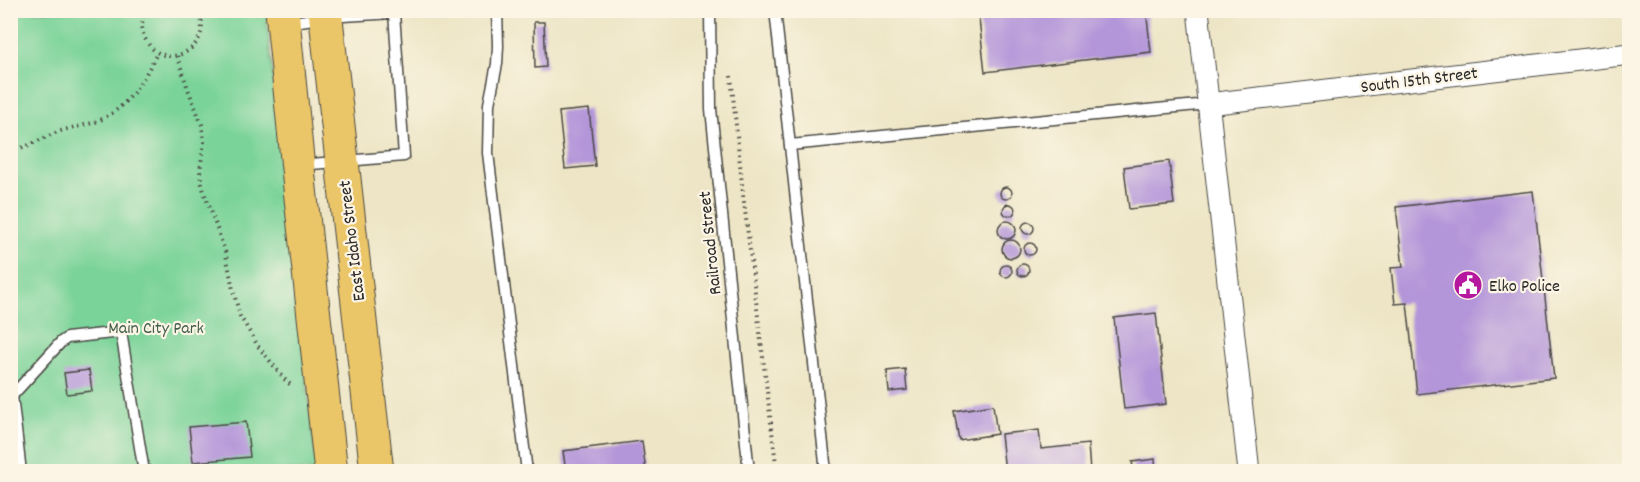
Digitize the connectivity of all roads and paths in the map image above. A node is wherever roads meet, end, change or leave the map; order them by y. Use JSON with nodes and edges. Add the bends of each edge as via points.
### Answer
{"nodes":[{"id":1,"x":146,"y":10,"type":"edge"},
{"id":2,"x":497,"y":10,"type":"edge"},
{"id":3,"x":710,"y":10,"type":"edge"},
{"id":4,"x":775,"y":10,"type":"edge"},
{"id":5,"x":1198,"y":10,"type":"edge"},
{"id":6,"x":200,"y":11,"type":"edge"},
{"id":7,"x":325,"y":14,"type":"edge"},
{"id":8,"x":283,"y":17,"type":"edge"},
{"id":9,"x":158,"y":52,"type":"junction"},
{"id":10,"x":1629,"y":54,"type":"edge"},
{"id":11,"x":177,"y":56,"type":"junction"},
{"id":12,"x":730,"y":68,"type":"dead end"},
{"id":13,"x":1208,"y":104,"type":"junction"},
{"id":14,"x":790,"y":145,"type":"junction"},
{"id":15,"x":10,"y":150,"type":"edge"},
{"id":16,"x":342,"y":161,"type":"junction"},
{"id":17,"x":298,"y":166,"type":"junction"},
{"id":18,"x":298,"y":389,"type":"dead end"},
{"id":19,"x":11,"y":397,"type":"edge"},
{"id":20,"x":21,"y":471,"type":"edge"},
{"id":21,"x":144,"y":471,"type":"edge"},
{"id":22,"x":331,"y":471,"type":"edge"},
{"id":23,"x":377,"y":471,"type":"edge"},
{"id":24,"x":527,"y":471,"type":"edge"},
{"id":25,"x":749,"y":471,"type":"edge"},
{"id":26,"x":777,"y":471,"type":"edge"},
{"id":27,"x":826,"y":471,"type":"edge"},
{"id":28,"x":1249,"y":471,"type":"edge"}],
"edges":[{"from":1,"to":9,"type":"path","via":[[142,19],[144,38]]},
{"from":2,"to":24,"type":"lane","via":[[498,46],[489,104],[488,153]]},
{"from":3,"to":25,"type":"lane","name":"Railroad Street","via":[[711,109]]},
{"from":4,"to":14,"type":"lane"},
{"from":5,"to":13,"type":"street"},
{"from":6,"to":11,"type":"path","via":[[201,37],[195,46]]},
{"from":7,"to":8,"type":"lane"},
{"from":7,"to":16,"type":"main road","name":"East Idaho Street"},
{"from":7,"to":16,"type":"lane","via":[[394,13],[404,156]]},
{"from":8,"to":17,"type":"main road"},
{"from":9,"to":11,"type":"path"},
{"from":9,"to":15,"type":"path","via":[[139,86],[115,112]]},
{"from":10,"to":13,"type":"street","name":"South 15th Street"},
{"from":11,"to":18,"type":"path","via":[[202,124],[201,180],[226,254],[240,316],[258,346],[286,381]]},
{"from":12,"to":26,"type":"path"},
{"from":13,"to":14,"type":"lane"},
{"from":13,"to":28,"type":"street"},
{"from":14,"to":27,"type":"lane"},
{"from":16,"to":17,"type":"lane"},
{"from":16,"to":23,"type":"main road","name":"East Idaho Street"},
{"from":17,"to":22,"type":"main road"},
{"from":19,"to":20,"type":"lane"},
{"from":19,"to":21,"type":"lane","via":[[67,338],[121,332]]}]}
